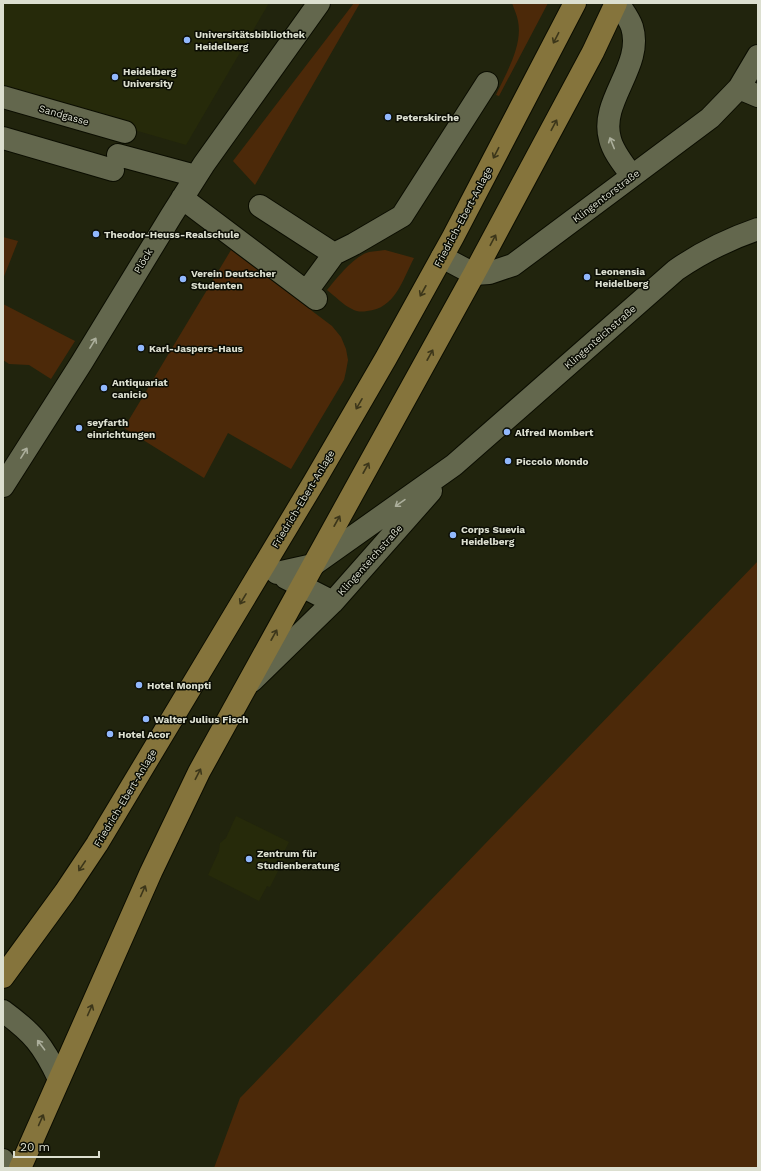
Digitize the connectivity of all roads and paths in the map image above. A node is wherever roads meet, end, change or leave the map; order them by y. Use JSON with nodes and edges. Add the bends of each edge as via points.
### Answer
{"nodes":[{"id":1,"x":319,"y":3,"type":"edge"},
{"id":2,"x":575,"y":3,"type":"edge"},
{"id":3,"x":602,"y":3,"type":"edge"},
{"id":4,"x":617,"y":3,"type":"edge"},
{"id":5,"x":593,"y":52,"type":"junction"},
{"id":6,"x":758,"y":56,"type":"edge"},
{"id":7,"x":487,"y":83,"type":"dead end"},
{"id":8,"x":749,"y":92,"type":"edge"},
{"id":9,"x":3,"y":97,"type":"edge"},
{"id":10,"x":125,"y":132,"type":"dead end"},
{"id":11,"x":3,"y":138,"type":"edge"},
{"id":12,"x":196,"y":176,"type":"junction"},
{"id":13,"x":632,"y":176,"type":"junction"},
{"id":14,"x":182,"y":198,"type":"junction"},
{"id":15,"x":260,"y":206,"type":"dead end"},
{"id":16,"x":758,"y":229,"type":"edge"},
{"id":17,"x":334,"y":254,"type":"junction"},
{"id":18,"x":442,"y":257,"type":"junction"},
{"id":19,"x":474,"y":274,"type":"junction"},
{"id":20,"x":454,"y":465,"type":"junction"},
{"id":21,"x":3,"y":486,"type":"edge"},
{"id":22,"x":313,"y":564,"type":"junction"},
{"id":23,"x":270,"y":569,"type":"junction"},
{"id":24,"x":302,"y":586,"type":"junction"},
{"id":25,"x":333,"y":602,"type":"junction"},
{"id":26,"x":244,"y":688,"type":"junction"},
{"id":27,"x":3,"y":977,"type":"edge"},
{"id":28,"x":3,"y":1011,"type":"edge"},
{"id":29,"x":60,"y":1079,"type":"junction"},
{"id":30,"x":3,"y":1160,"type":"edge"},
{"id":31,"x":6,"y":1168,"type":"edge"},
{"id":32,"x":20,"y":1168,"type":"edge"}],
"edges":[{"from":1,"to":12,"type":"street","name":"Plöck"},
{"from":2,"to":18,"type":"main road","name":"Friedrich-Ebert-Anlage","one_way":true},
{"from":3,"to":5,"type":"main road"},
{"from":4,"to":5,"type":"main road"},
{"from":13,"to":4,"type":"street","one_way":true,"via":[[615,151],[608,131],[611,110],[634,46],[632,27]]},
{"from":19,"to":5,"type":"main road","one_way":true},
{"from":6,"to":8,"type":"street","name":"Klingentorstraße"},
{"from":7,"to":17,"type":"street","via":[[402,216]]},
{"from":8,"to":13,"type":"street","name":"Klingentorstraße"},
{"from":9,"to":10,"type":"street","name":"Sandgasse"},
{"from":11,"to":12,"type":"street","via":[[116,163]]},
{"from":12,"to":14,"type":"street","name":"Plöck"},
{"from":13,"to":19,"type":"street","name":"Klingentorstraße","via":[[513,265]]},
{"from":14,"to":17,"type":"street","via":[[311,295]]},
{"from":21,"to":14,"type":"street","name":"Plöck","one_way":true},
{"from":15,"to":17,"type":"street"},
{"from":16,"to":20,"type":"street","name":"Klingenteichstraße","via":[[698,255],[676,270]]},
{"from":18,"to":19,"type":"street"},
{"from":18,"to":23,"type":"main road","name":"Friedrich-Ebert-Anlage","one_way":true,"via":[[314,482]]},
{"from":22,"to":19,"type":"main road","one_way":true},
{"from":20,"to":22,"type":"street","name":"Klingenteichstraße","one_way":true},
{"from":20,"to":25,"type":"street","name":"Klingenteichstraße"},
{"from":22,"to":23,"type":"street","name":"Klingenteichstraße"},
{"from":22,"to":24,"type":"main road"},
{"from":23,"to":24,"type":"street","name":"Klingenteichstraße"},
{"from":23,"to":27,"type":"main road","name":"Friedrich-Ebert-Anlage","one_way":true,"via":[[97,844]]},
{"from":24,"to":25,"type":"street","name":"Klingenteichstraße"},
{"from":26,"to":24,"type":"main road","one_way":true},
{"from":25,"to":26,"type":"street","name":"Klingenteichstraße"},
{"from":29,"to":26,"type":"main road","one_way":true,"via":[[174,823]]},
{"from":29,"to":28,"type":"street","one_way":true,"via":[[44,1049],[23,1026]]},
{"from":32,"to":29,"type":"main road","one_way":true},
{"from":30,"to":31,"type":"street"}]}
